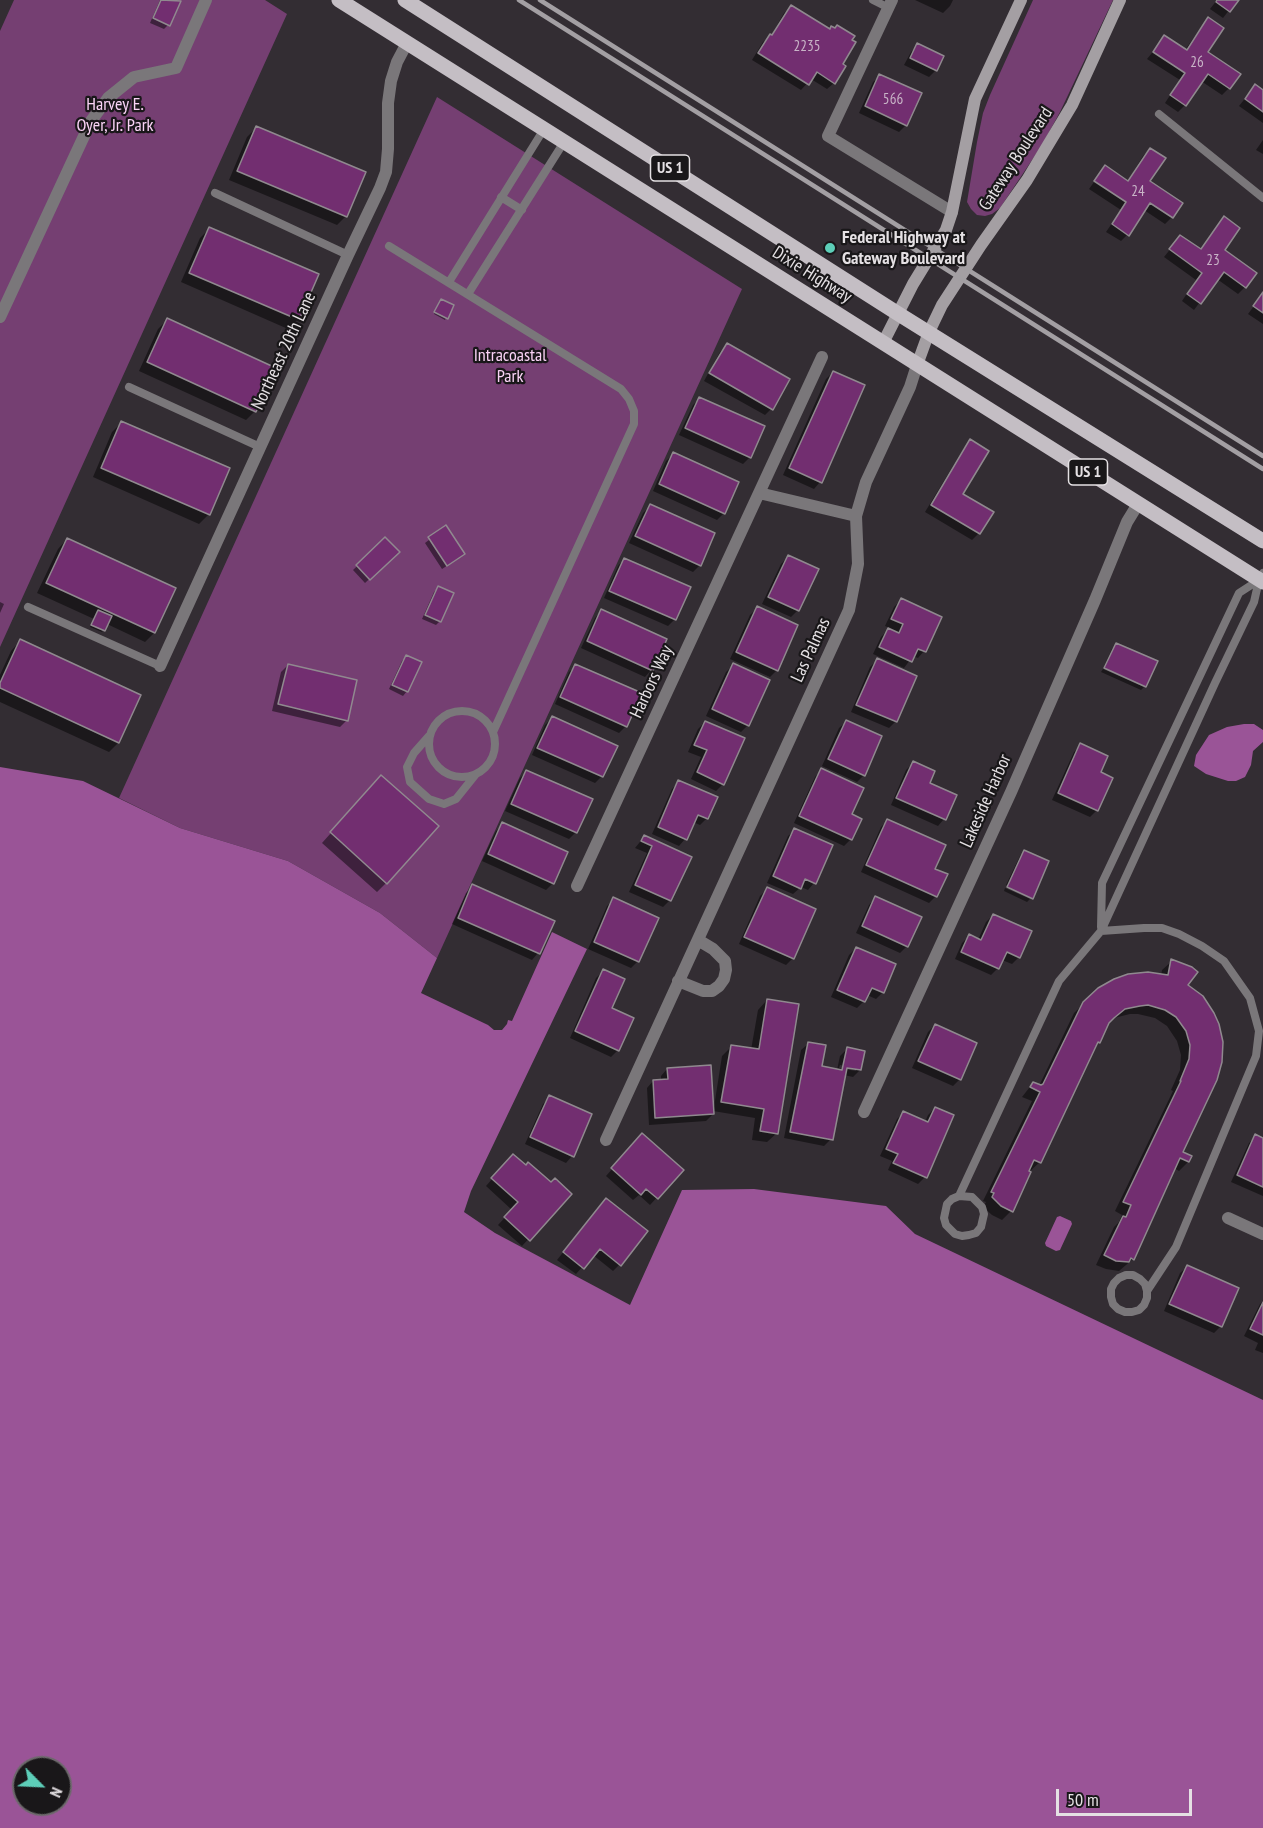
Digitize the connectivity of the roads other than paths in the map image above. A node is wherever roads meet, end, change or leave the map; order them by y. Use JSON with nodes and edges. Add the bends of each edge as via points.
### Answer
{"nodes":[{"id":1,"x":206,"y":0,"type":"edge"},
{"id":2,"x":339,"y":0,"type":"edge"},
{"id":3,"x":405,"y":0,"type":"edge"},
{"id":4,"x":873,"y":0,"type":"edge"},
{"id":5,"x":1021,"y":0,"type":"edge"},
{"id":6,"x":1120,"y":0,"type":"edge"},
{"id":7,"x":890,"y":4,"type":"edge"},
{"id":8,"x":407,"y":43,"type":"junction"},
{"id":9,"x":1159,"y":114,"type":"dead end"},
{"id":10,"x":544,"y":129,"type":"junction"},
{"id":11,"x":564,"y":142,"type":"junction"},
{"id":12,"x":215,"y":193,"type":"dead end"},
{"id":13,"x":501,"y":197,"type":"junction"},
{"id":14,"x":1263,"y":198,"type":"edge"},
{"id":15,"x":522,"y":210,"type":"junction"},
{"id":16,"x":952,"y":212,"type":"junction"},
{"id":17,"x":389,"y":246,"type":"dead end"},
{"id":18,"x":348,"y":255,"type":"junction"},
{"id":19,"x":449,"y":282,"type":"junction"},
{"id":20,"x":468,"y":294,"type":"junction"},
{"id":21,"x":897,"y":313,"type":"junction"},
{"id":22,"x":0,"y":317,"type":"edge"},
{"id":23,"x":929,"y":332,"type":"junction"},
{"id":24,"x":883,"y":343,"type":"junction"},
{"id":25,"x":822,"y":357,"type":"dead end"},
{"id":26,"x":917,"y":365,"type":"junction"},
{"id":27,"x":129,"y":387,"type":"dead end"},
{"id":28,"x":260,"y":447,"type":"junction"},
{"id":29,"x":759,"y":494,"type":"junction"},
{"id":30,"x":1138,"y":504,"type":"junction"},
{"id":31,"x":856,"y":516,"type":"junction"},
{"id":32,"x":1263,"y":541,"type":"edge"},
{"id":33,"x":1262,"y":578,"type":"edge"},
{"id":34,"x":28,"y":607,"type":"dead end"},
{"id":35,"x":160,"y":666,"type":"joint"},
{"id":36,"x":493,"y":732,"type":"junction"},
{"id":37,"x":430,"y":735,"type":"junction"},
{"id":38,"x":476,"y":774,"type":"junction"},
{"id":39,"x":577,"y":886,"type":"dead end"},
{"id":40,"x":1101,"y":931,"type":"junction"},
{"id":41,"x":698,"y":940,"type":"junction"},
{"id":42,"x":678,"y":981,"type":"junction"},
{"id":43,"x":864,"y":1113,"type":"dead end"},
{"id":44,"x":606,"y":1140,"type":"dead end"},
{"id":45,"x":959,"y":1196,"type":"junction"},
{"id":46,"x":1228,"y":1218,"type":"dead end"},
{"id":47,"x":1263,"y":1234,"type":"edge"},
{"id":48,"x":1148,"y":1291,"type":"junction"}],
"edges":[{"from":1,"to":22,"type":"street","via":[[176,68],[134,77],[108,98],[91,122]]},
{"from":2,"to":8,"type":"main road","name":"Dixie Highway","number":"US 1"},
{"from":3,"to":21,"type":"main road","name":"Dixie Highway","number":"US 1"},
{"from":4,"to":7,"type":"lane"},
{"from":5,"to":16,"type":"main road","name":"Gateway Boulevard","via":[[975,99]]},
{"from":6,"to":23,"type":"main road","name":"Gateway Boulevard","via":[[1052,140],[959,278]]},
{"from":7,"to":16,"type":"street","via":[[828,136]]},
{"from":8,"to":10,"type":"main road","name":"Dixie Highway","number":"US 1"},
{"from":8,"to":18,"type":"street","name":"Northeast 20th Lane","via":[[394,69],[388,103],[386,172]]},
{"from":9,"to":14,"type":"lane"},
{"from":10,"to":11,"type":"main road","name":"Dixie Highway","number":"US 1"},
{"from":10,"to":13,"type":"lane"},
{"from":11,"to":15,"type":"lane"},
{"from":11,"to":24,"type":"main road","name":"Dixie Highway","number":"US 1"},
{"from":12,"to":18,"type":"lane"},
{"from":13,"to":15,"type":"lane"},
{"from":13,"to":19,"type":"lane"},
{"from":15,"to":20,"type":"lane"},
{"from":16,"to":21,"type":"main road","name":"Gateway Boulevard","via":[[942,239]]},
{"from":17,"to":19,"type":"lane"},
{"from":18,"to":28,"type":"street","name":"Northeast 20th Lane"},
{"from":19,"to":20,"type":"lane"},
{"from":20,"to":36,"type":"lane","via":[[621,389],[634,411],[634,424]]},
{"from":21,"to":23,"type":"main road","name":"Dixie Highway","number":"US 1"},
{"from":21,"to":24,"type":"main road","name":"Gateway Boulevard"},
{"from":23,"to":26,"type":"main road","name":"Gateway Boulevard"},
{"from":23,"to":32,"type":"main road","name":"Dixie Highway","number":"US 1"},
{"from":24,"to":26,"type":"main road","name":"Dixie Highway","number":"US 1"},
{"from":25,"to":29,"type":"street","name":"Harbors Way"},
{"from":26,"to":30,"type":"main road","name":"Dixie Highway","number":"US 1"},
{"from":26,"to":31,"type":"street","name":"Las Palmas","via":[[866,482]]},
{"from":27,"to":28,"type":"lane"},
{"from":28,"to":35,"type":"street","name":"Northeast 20th Lane"},
{"from":29,"to":31,"type":"street"},
{"from":29,"to":39,"type":"street","name":"Harbors Way"},
{"from":30,"to":33,"type":"main road","name":"Dixie Highway","number":"US 1"},
{"from":30,"to":43,"type":"street","name":"Lakeside Harbor"},
{"from":31,"to":41,"type":"street","name":"Las Palmas","via":[[858,564],[849,610]]},
{"from":33,"to":40,"type":"lane"},
{"from":33,"to":40,"type":"lane","via":[[1239,593],[1102,883]]},
{"from":34,"to":35,"type":"lane"},
{"from":36,"to":37,"type":"lane","via":[[476,714],[457,711],[440,719]]},
{"from":36,"to":38,"type":"lane","via":[[494,753]]},
{"from":37,"to":38,"type":"lane","via":[[430,753],[440,769],[458,777]]},
{"from":37,"to":38,"type":"lane","via":[[407,767],[410,782],[429,799],[444,804],[456,799]]},
{"from":40,"to":45,"type":"lane","via":[[1059,981]]},
{"from":40,"to":48,"type":"lane","via":[[1162,928],[1202,946],[1224,961],[1250,998],[1259,1031],[1256,1056],[1176,1247]]},
{"from":41,"to":42,"type":"street","name":"Las Palmas"},
{"from":41,"to":42,"type":"street","via":[[725,961],[724,979],[712,991]]},
{"from":42,"to":44,"type":"street","name":"Las Palmas"},
{"from":45,"to":45,"type":"lane","via":[[972,1197],[982,1207],[984,1214],[976,1233],[955,1234],[946,1225],[948,1204]]},
{"from":46,"to":47,"type":"street"},
{"from":48,"to":48,"type":"lane","via":[[1140,1278],[1126,1275],[1114,1283],[1111,1297],[1118,1309],[1132,1312],[1144,1305]]}]}
